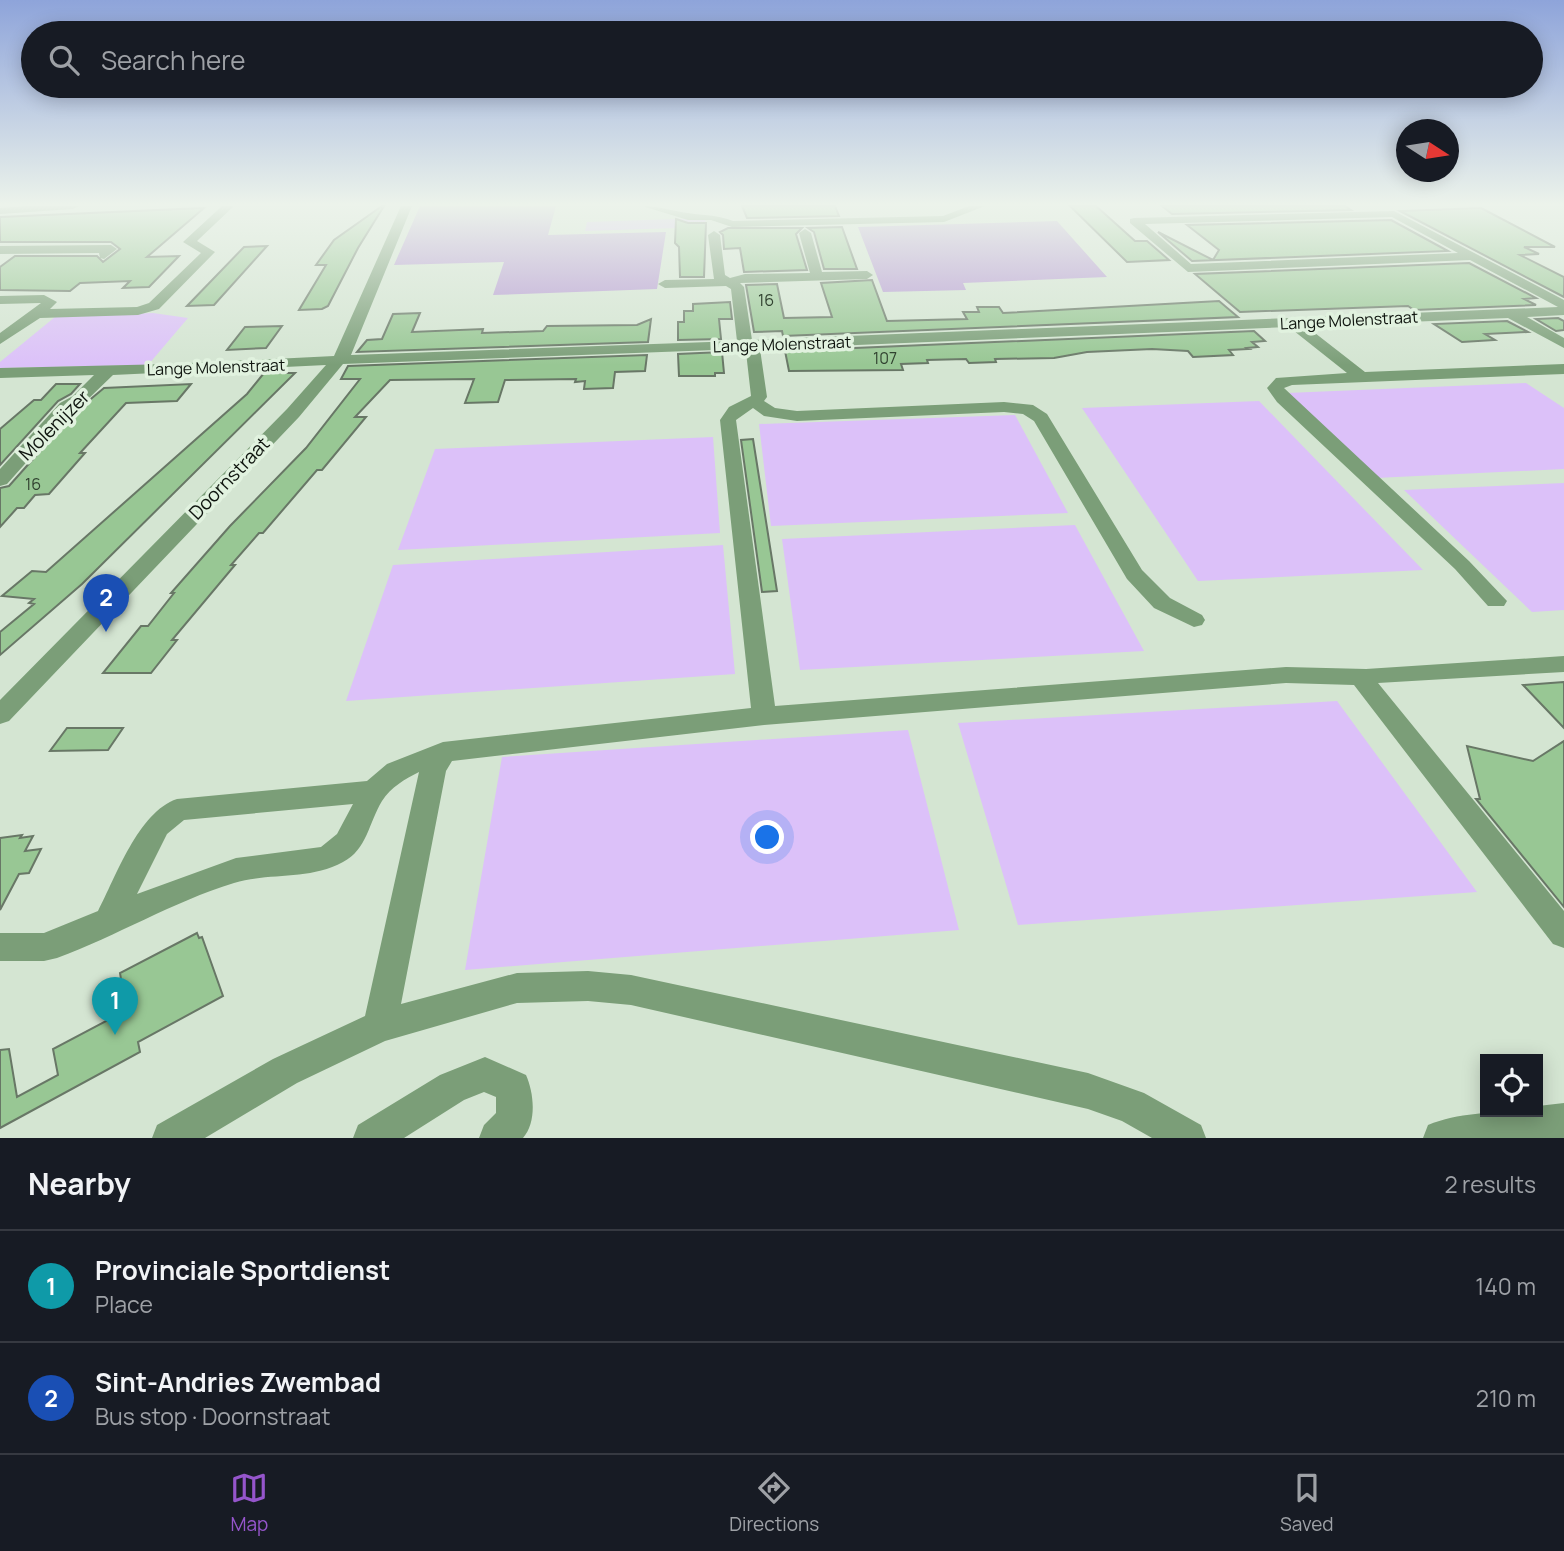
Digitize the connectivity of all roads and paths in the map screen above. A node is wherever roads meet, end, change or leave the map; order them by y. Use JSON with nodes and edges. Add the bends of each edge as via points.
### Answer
{"nodes":[{"id":1,"x":202,"y":259,"type":"edge"},
{"id":2,"x":383,"y":259,"type":"edge"},
{"id":3,"x":717,"y":259,"type":"edge"},
{"id":4,"x":812,"y":259,"type":"edge"},
{"id":5,"x":1178,"y":259,"type":"edge"},
{"id":6,"x":1401,"y":259,"type":"edge"},
{"id":7,"x":1481,"y":259,"type":"edge"},
{"id":8,"x":867,"y":275,"type":"dead end"},
{"id":9,"x":817,"y":276,"type":"junction"},
{"id":10,"x":730,"y":282,"type":"junction"},
{"id":11,"x":665,"y":284,"type":"dead end"},
{"id":12,"x":0,"y":300,"type":"edge"},
{"id":13,"x":1564,"y":305,"type":"edge"},
{"id":14,"x":1564,"y":311,"type":"edge"},
{"id":15,"x":1510,"y":313,"type":"junction"},
{"id":16,"x":38,"y":314,"type":"junction"},
{"id":17,"x":1293,"y":323,"type":"junction"},
{"id":18,"x":0,"y":340,"type":"edge"},
{"id":19,"x":1564,"y":344,"type":"edge"},
{"id":20,"x":745,"y":345,"type":"junction"},
{"id":21,"x":0,"y":355,"type":"edge"},
{"id":22,"x":338,"y":361,"type":"junction"},
{"id":23,"x":1564,"y":369,"type":"edge"},
{"id":24,"x":1541,"y":370,"type":"junction"},
{"id":25,"x":108,"y":371,"type":"junction"},
{"id":26,"x":0,"y":373,"type":"edge"},
{"id":27,"x":1360,"y":376,"type":"junction"},
{"id":28,"x":1564,"y":385,"type":"edge"},
{"id":29,"x":755,"y":402,"type":"junction"},
{"id":30,"x":0,"y":483,"type":"edge"},
{"id":31,"x":1496,"y":601,"type":"dead end"},
{"id":32,"x":1194,"y":620,"type":"dead end"},
{"id":33,"x":1564,"y":664,"type":"edge"},
{"id":34,"x":1366,"y":677,"type":"junction"},
{"id":35,"x":0,"y":715,"type":"edge"},
{"id":36,"x":764,"y":716,"type":"junction"},
{"id":37,"x":443,"y":752,"type":"junction"},
{"id":38,"x":373,"y":791,"type":"junction"},
{"id":39,"x":107,"y":922,"type":"junction"},
{"id":40,"x":1564,"y":934,"type":"edge"},
{"id":41,"x":0,"y":947,"type":"edge"},
{"id":42,"x":380,"y":1026,"type":"junction"},
{"id":43,"x":1564,"y":1121,"type":"edge"},
{"id":44,"x":170,"y":1138,"type":"edge"},
{"id":45,"x":371,"y":1138,"type":"edge"},
{"id":46,"x":497,"y":1138,"type":"edge"},
{"id":47,"x":1188,"y":1138,"type":"edge"},
{"id":48,"x":1441,"y":1138,"type":"edge"}],
"edges":[{"from":1,"to":16,"type":"street","via":[[153,306],[138,311]]},
{"from":2,"to":22,"type":"street","name":"Doornstraat"},
{"from":3,"to":10,"type":"street","via":[[719,277]]},
{"from":4,"to":9,"type":"street"},
{"from":5,"to":6,"type":"street","via":[[1188,268]]},
{"from":7,"to":13,"type":"street"},
{"from":8,"to":9,"type":"street"},
{"from":9,"to":10,"type":"street"},
{"from":10,"to":11,"type":"street"},
{"from":10,"to":20,"type":"street","via":[[737,287]]},
{"from":12,"to":16,"type":"street","via":[[50,302]]},
{"from":14,"to":15,"type":"street","name":"Lange Molenstraat"},
{"from":15,"to":17,"type":"street","name":"Lange Molenstraat"},
{"from":15,"to":19,"type":"street"},
{"from":16,"to":18,"type":"street"},
{"from":16,"to":21,"type":"street","via":[[41,321]]},
{"from":17,"to":20,"type":"street","name":"Lange Molenstraat"},
{"from":17,"to":27,"type":"street"},
{"from":20,"to":22,"type":"street","name":"Lange Molenstraat"},
{"from":20,"to":29,"type":"street","via":[[753,351],[759,397]]},
{"from":22,"to":25,"type":"street","name":"Lange Molenstraat"},
{"from":22,"to":35,"type":"street","name":"Doornstraat"},
{"from":23,"to":24,"type":"street"},
{"from":24,"to":27,"type":"street"},
{"from":24,"to":28,"type":"street"},
{"from":25,"to":26,"type":"street","name":"Lange Molenstraat"},
{"from":25,"to":30,"type":"street","name":"Molenijzer","via":[[39,435]]},
{"from":27,"to":31,"type":"street","via":[[1282,381],[1275,388]]},
{"from":29,"to":32,"type":"street","via":[[770,412],[797,416],[1027,409],[1041,418],[1134,574],[1162,603]]},
{"from":29,"to":36,"type":"street","via":[[741,405],[728,419]]},
{"from":33,"to":34,"type":"street"},
{"from":34,"to":36,"type":"street","via":[[1286,675]]},
{"from":34,"to":40,"type":"street","via":[[1365,684]]},
{"from":36,"to":37,"type":"street"},
{"from":37,"to":38,"type":"street","via":[[389,775]]},
{"from":37,"to":42,"type":"street","via":[[433,771]]},
{"from":38,"to":39,"type":"street","via":[[354,839],[335,854],[320,860],[240,869]]},
{"from":38,"to":39,"type":"street","via":[[177,810],[157,826]]},
{"from":39,"to":41,"type":"street","via":[[57,944]]},
{"from":42,"to":44,"type":"street","via":[[285,1070]]},
{"from":42,"to":47,"type":"street","via":[[517,988],[631,990],[1088,1091],[1130,1106]]},
{"from":43,"to":48,"type":"street"},
{"from":45,"to":46,"type":"street","via":[[452,1087],[485,1074],[514,1087],[514,1121]]}]}
